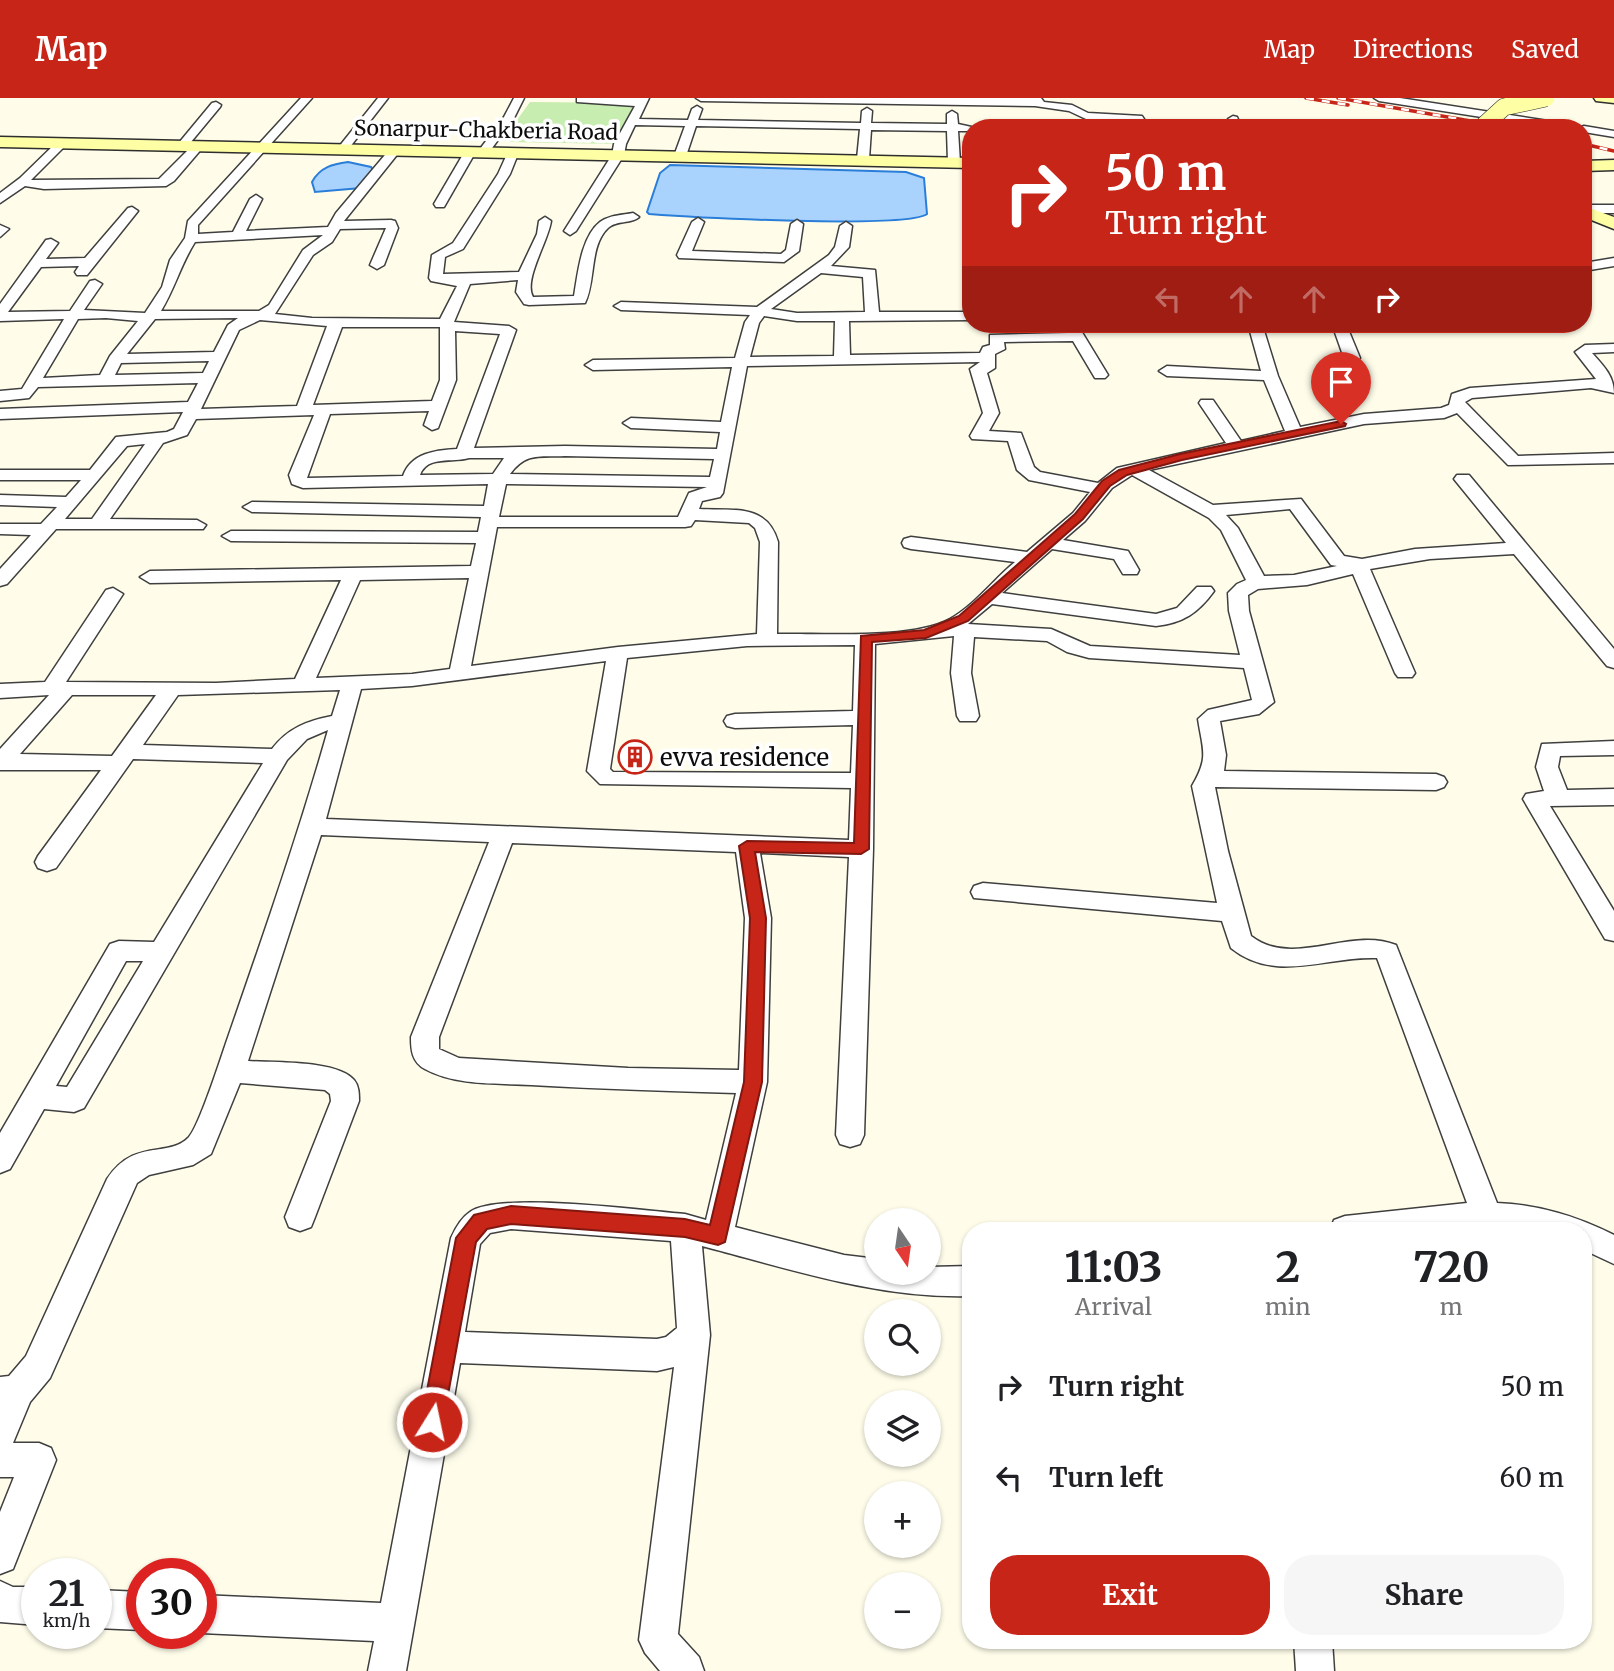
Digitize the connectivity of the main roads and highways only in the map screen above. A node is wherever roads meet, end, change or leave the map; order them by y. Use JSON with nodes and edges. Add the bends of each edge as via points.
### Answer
{"nodes":[{"id":1,"x":1546,"y":98,"type":"edge"},
{"id":2,"x":1601,"y":98,"type":"edge"},
{"id":3,"x":1614,"y":99,"type":"edge"},
{"id":4,"x":1491,"y":119,"type":"edge"},
{"id":5,"x":0,"y":142,"type":"edge"},
{"id":6,"x":962,"y":162,"type":"edge"},
{"id":7,"x":1614,"y":165,"type":"edge"},
{"id":8,"x":1592,"y":166,"type":"edge"},
{"id":9,"x":1592,"y":214,"type":"edge"},
{"id":10,"x":1614,"y":224,"type":"edge"}],
"edges":[{"from":1,"to":4,"type":"main road","bridge":true,"via":[[1504,107]]},
{"from":2,"to":3,"type":"main road"},
{"from":5,"to":6,"type":"main road","name":"Sonarpur-Chakberia Road"},
{"from":7,"to":8,"type":"main road"},
{"from":9,"to":10,"type":"main road"}]}
